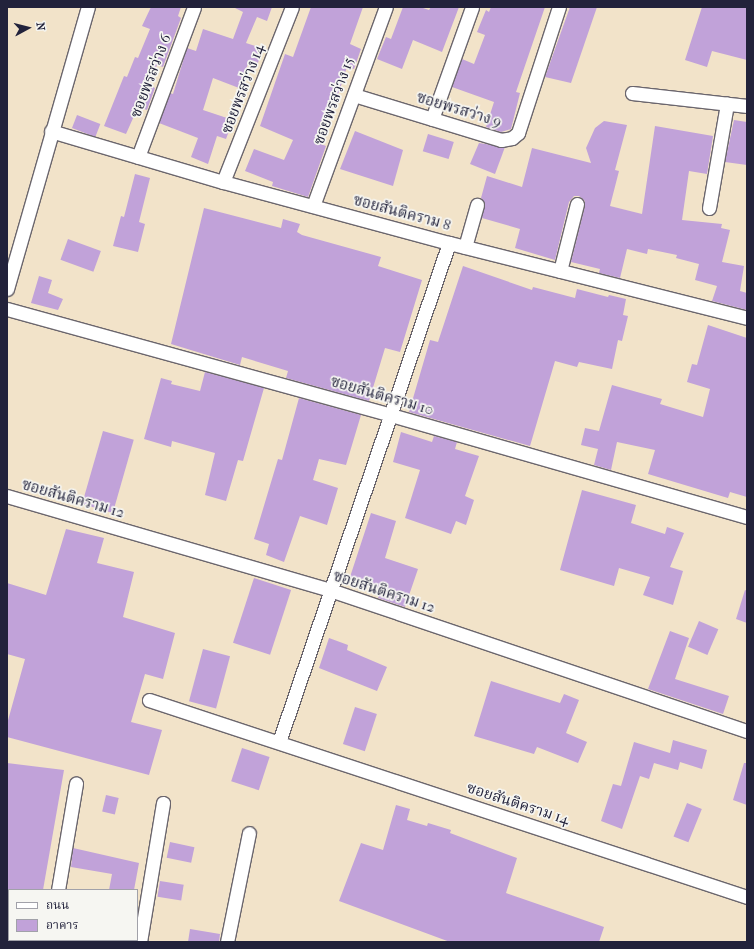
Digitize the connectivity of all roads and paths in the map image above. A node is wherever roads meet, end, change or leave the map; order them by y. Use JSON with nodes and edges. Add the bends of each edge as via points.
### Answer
{"nodes":[{"id":1,"x":88,"y":7,"type":"edge"},
{"id":2,"x":194,"y":7,"type":"edge"},
{"id":3,"x":292,"y":7,"type":"edge"},
{"id":4,"x":386,"y":7,"type":"edge"},
{"id":5,"x":472,"y":7,"type":"edge"},
{"id":6,"x":559,"y":7,"type":"edge"},
{"id":7,"x":632,"y":93,"type":"dead end"},
{"id":8,"x":354,"y":95,"type":"junction"},
{"id":9,"x":727,"y":104,"type":"junction"},
{"id":10,"x":747,"y":106,"type":"edge"},
{"id":11,"x":432,"y":119,"type":"junction"},
{"id":12,"x":51,"y":131,"type":"junction"},
{"id":13,"x":138,"y":157,"type":"junction"},
{"id":14,"x":223,"y":182,"type":"junction"},
{"id":15,"x":576,"y":204,"type":"dead end"},
{"id":16,"x":477,"y":205,"type":"dead end"},
{"id":17,"x":313,"y":206,"type":"junction"},
{"id":18,"x":709,"y":208,"type":"dead end"},
{"id":19,"x":450,"y":243,"type":"junction"},
{"id":20,"x":465,"y":247,"type":"junction"},
{"id":21,"x":560,"y":271,"type":"junction"},
{"id":22,"x":7,"y":289,"type":"edge"},
{"id":23,"x":7,"y":309,"type":"edge"},
{"id":24,"x":747,"y":318,"type":"edge"},
{"id":25,"x":391,"y":415,"type":"junction"},
{"id":26,"x":7,"y":496,"type":"edge"},
{"id":27,"x":747,"y":517,"type":"edge"},
{"id":28,"x":333,"y":591,"type":"junction"},
{"id":29,"x":149,"y":700,"type":"dead end"},
{"id":30,"x":747,"y":730,"type":"edge"},
{"id":31,"x":279,"y":742,"type":"junction"},
{"id":32,"x":76,"y":784,"type":"dead end"},
{"id":33,"x":163,"y":803,"type":"dead end"},
{"id":34,"x":249,"y":833,"type":"dead end"},
{"id":35,"x":58,"y":889,"type":"edge"},
{"id":36,"x":747,"y":897,"type":"edge"},
{"id":37,"x":140,"y":942,"type":"edge"},
{"id":38,"x":227,"y":942,"type":"edge"}],
"edges":[{"from":1,"to":12,"type":"street"},
{"from":2,"to":13,"type":"street","name":"ซอยพรสว่าง 6"},
{"from":3,"to":14,"type":"street","name":"ซอยพรสว่าง 14"},
{"from":4,"to":8,"type":"street","name":"ซอยพรสว่าง 15"},
{"from":5,"to":11,"type":"street"},
{"from":6,"to":11,"type":"street","name":"ซอยพรสว่าง 9","via":[[518,133],[501,140]]},
{"from":7,"to":9,"type":"street"},
{"from":8,"to":11,"type":"street","name":"ซอยพรสว่าง 9"},
{"from":8,"to":17,"type":"street","name":"ซอยพรสว่าง 15"},
{"from":9,"to":10,"type":"street"},
{"from":9,"to":18,"type":"street"},
{"from":12,"to":13,"type":"street","name":"ซอยสันติคราม 8"},
{"from":12,"to":22,"type":"street"},
{"from":13,"to":14,"type":"street","name":"ซอยสันติคราม 8"},
{"from":14,"to":17,"type":"street","name":"ซอยสันติคราม 8"},
{"from":15,"to":21,"type":"street"},
{"from":16,"to":20,"type":"street"},
{"from":17,"to":19,"type":"street","name":"ซอยสันติคราม 8"},
{"from":19,"to":20,"type":"street","name":"ซอยสันติคราม 8"},
{"from":19,"to":25,"type":"street"},
{"from":20,"to":21,"type":"street","name":"ซอยสันติคราม 8"},
{"from":21,"to":24,"type":"street","name":"ซอยสันติคราม 8"},
{"from":23,"to":25,"type":"street","name":"ซอยสันติคราม 10"},
{"from":25,"to":27,"type":"street","name":"ซอยสันติคราม 10"},
{"from":25,"to":28,"type":"street"},
{"from":26,"to":28,"type":"street","name":"ซอยสันติคราม 12"},
{"from":28,"to":30,"type":"street","name":"ซอยสันติคราม 12"},
{"from":28,"to":31,"type":"street"},
{"from":29,"to":31,"type":"street","name":"ซอยสันติคราม 14"},
{"from":31,"to":36,"type":"street","name":"ซอยสันติคราม 14"},
{"from":32,"to":35,"type":"street"},
{"from":33,"to":37,"type":"street"},
{"from":34,"to":38,"type":"street"}]}
